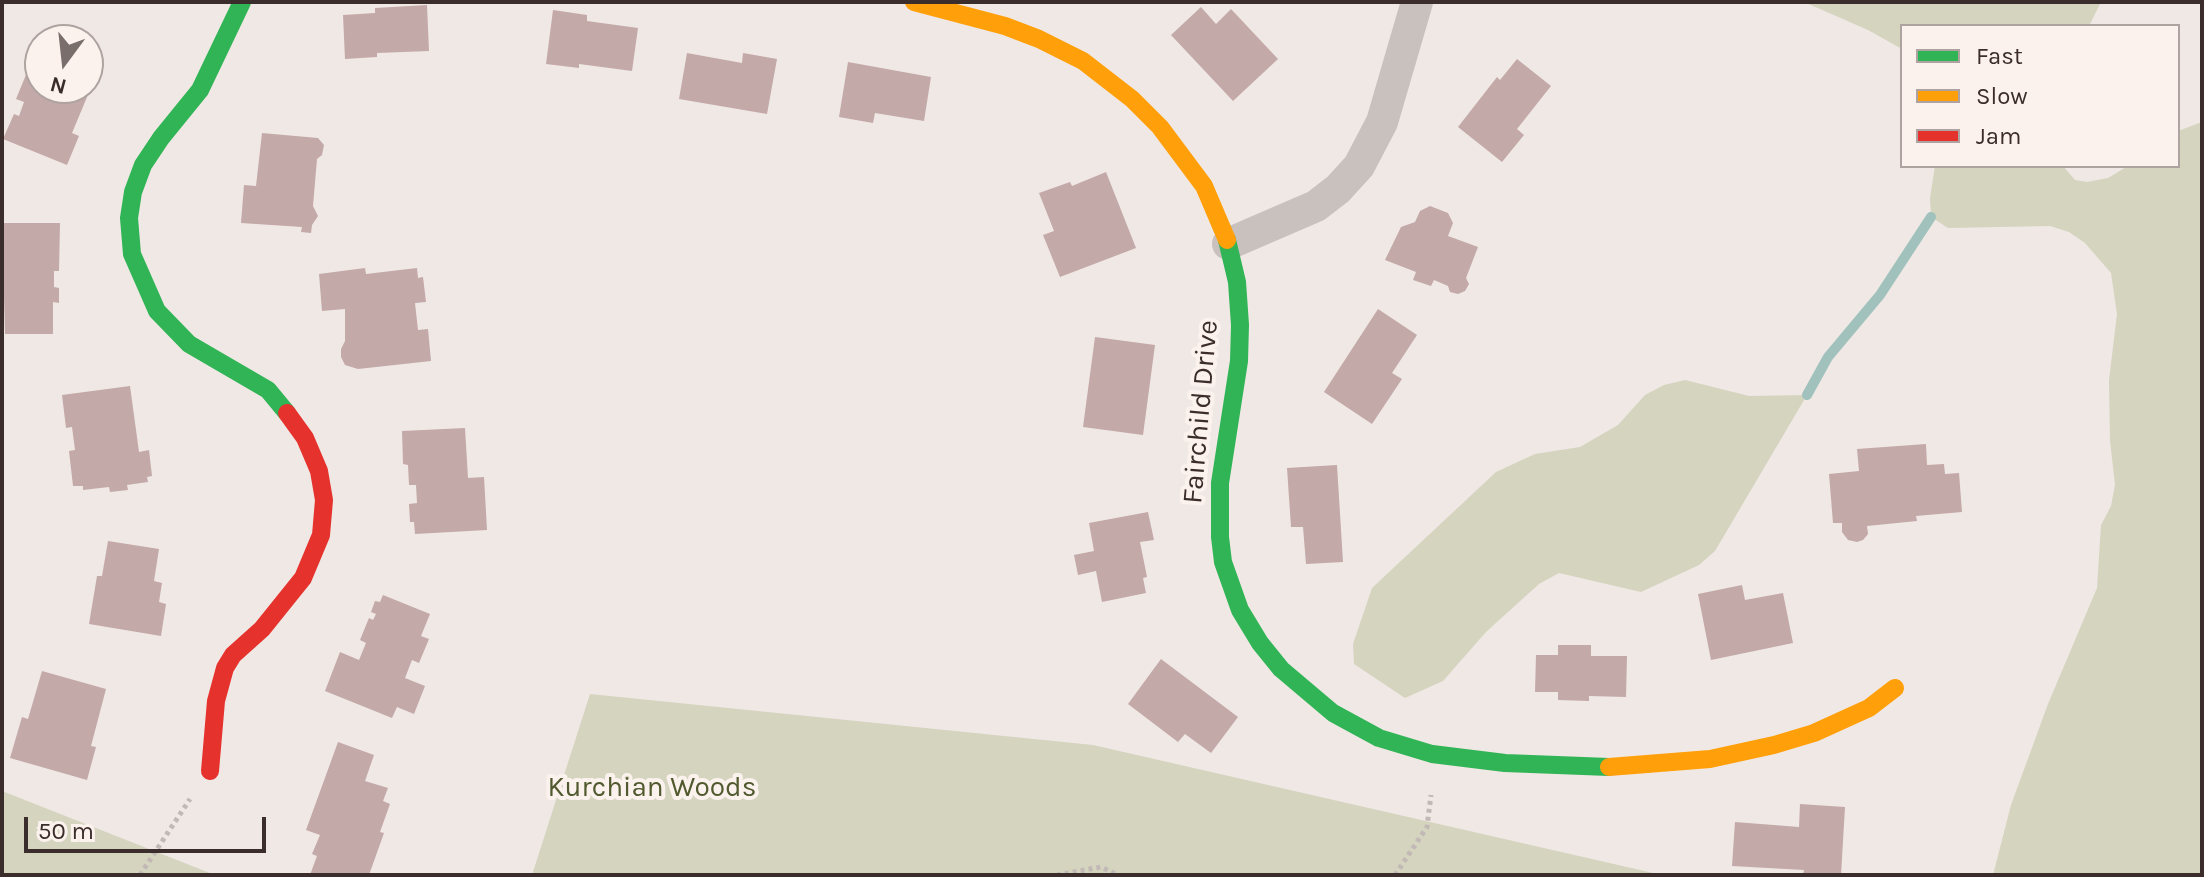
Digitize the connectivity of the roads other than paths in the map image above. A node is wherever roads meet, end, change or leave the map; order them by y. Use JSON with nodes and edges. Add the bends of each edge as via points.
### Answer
{"nodes":[{"id":1,"x":242,"y":2,"type":"edge"},
{"id":2,"x":914,"y":2,"type":"edge"},
{"id":3,"x":1417,"y":2,"type":"edge"},
{"id":4,"x":1228,"y":244,"type":"junction"},
{"id":5,"x":1895,"y":688,"type":"dead end"},
{"id":6,"x":210,"y":771,"type":"road end"}],
"edges":[{"from":1,"to":6,"type":"street","via":[[200,90],[143,165],[129,218],[132,254],[157,311],[189,344],[279,402],[305,438],[324,500],[321,535],[303,578],[225,668],[216,701]]},
{"from":2,"to":4,"type":"street","name":"Fairchild Drive","via":[[1039,39],[1108,78],[1184,158],[1217,212]]},
{"from":3,"to":4,"type":"street","via":[[1382,122],[1359,166],[1316,206]]},
{"from":4,"to":5,"type":"street","name":"Fairchild Drive","via":[[1240,325],[1220,483],[1223,562],[1240,610],[1260,643],[1304,690],[1355,727],[1398,746],[1457,758],[1569,767],[1667,765],[1814,733],[1869,708]]}]}
